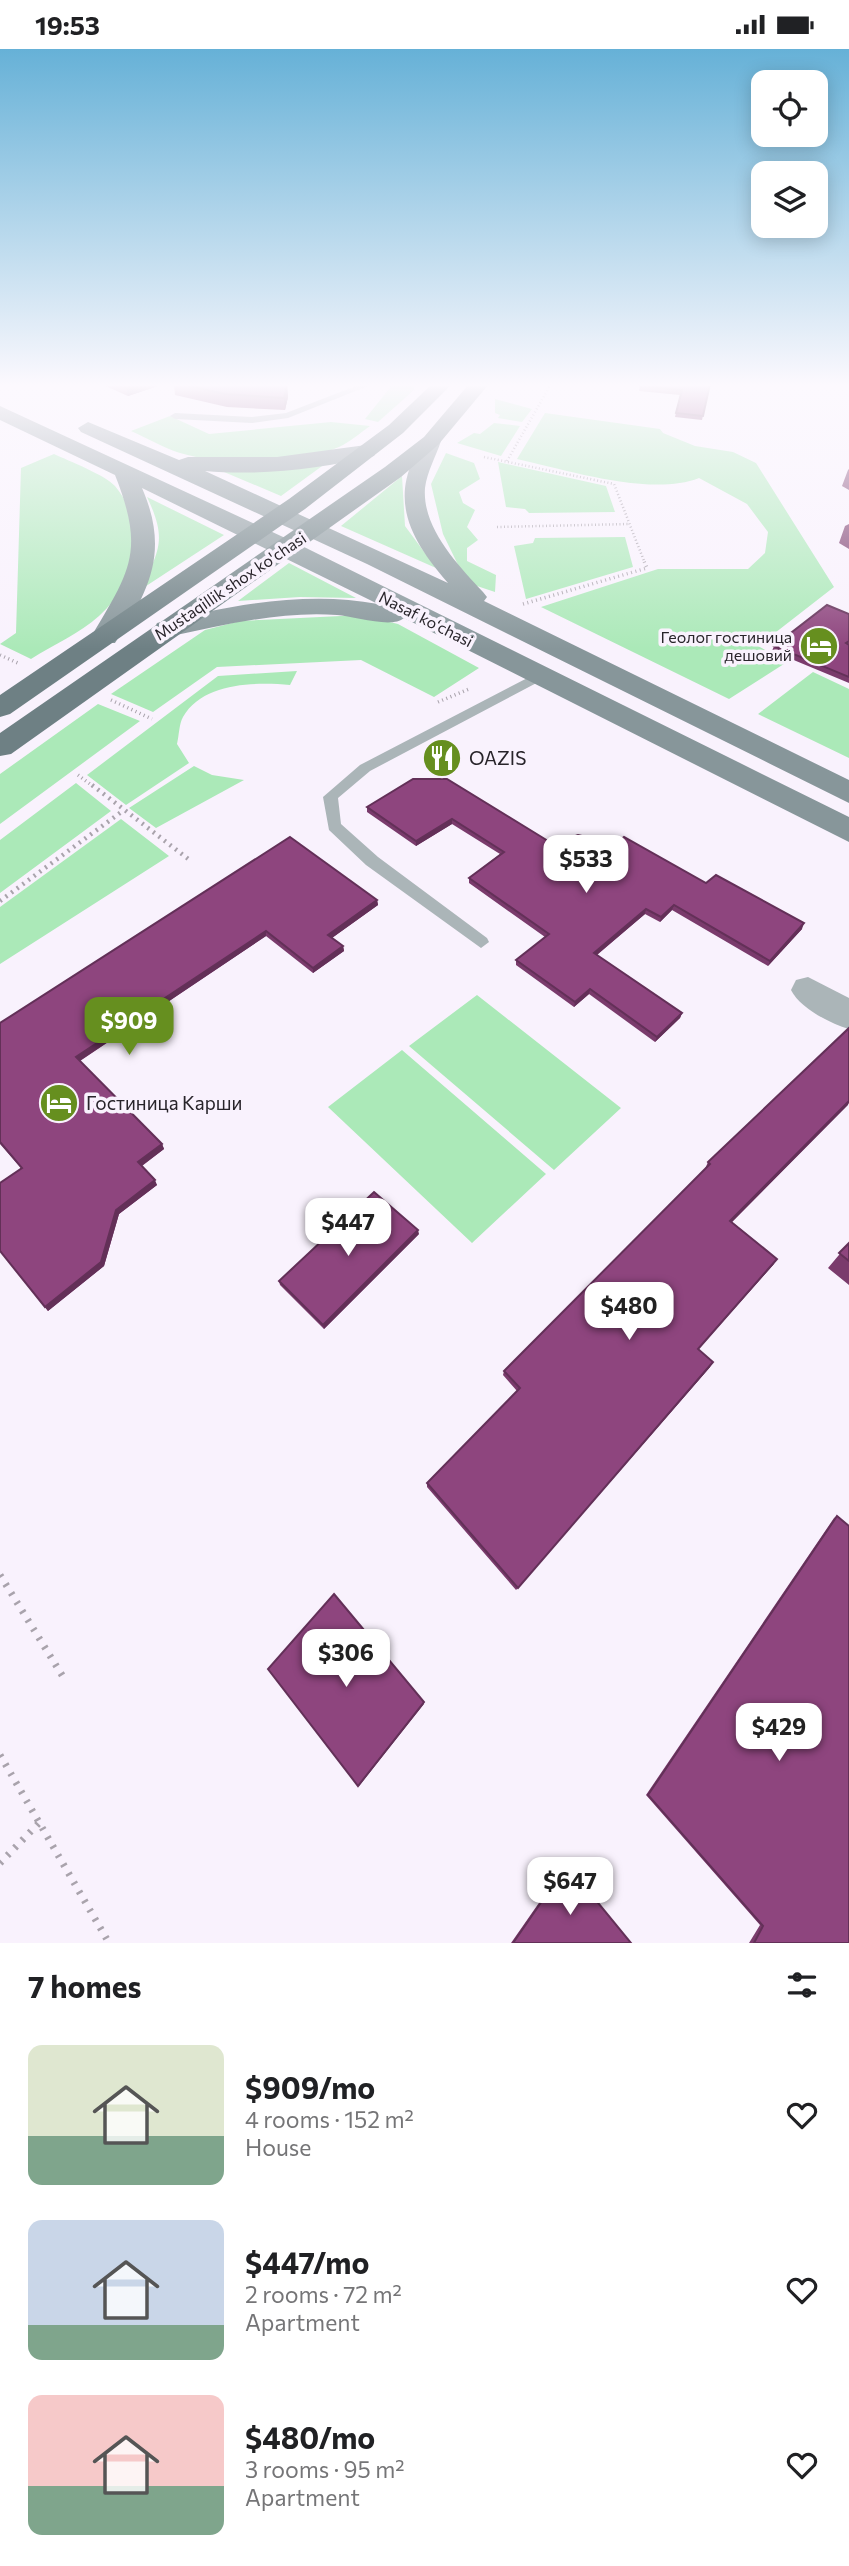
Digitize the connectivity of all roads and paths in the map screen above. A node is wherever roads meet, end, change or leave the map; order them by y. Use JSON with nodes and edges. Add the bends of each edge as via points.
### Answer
{"nodes":[{"id":1,"x":190,"y":472,"type":"edge"},
{"id":2,"x":338,"y":472,"type":"edge"},
{"id":3,"x":388,"y":472,"type":"edge"},
{"id":4,"x":420,"y":472,"type":"edge"},
{"id":5,"x":560,"y":472,"type":"edge"},
{"id":6,"x":125,"y":473,"type":"joint"},
{"id":7,"x":281,"y":515,"type":"junction"},
{"id":8,"x":629,"y":524,"type":"junction"},
{"id":9,"x":497,"y":527,"type":"dead end"},
{"id":10,"x":313,"y":529,"type":"junction"},
{"id":11,"x":254,"y":533,"type":"junction"},
{"id":12,"x":287,"y":548,"type":"junction"},
{"id":13,"x":519,"y":605,"type":"dead end"},
{"id":14,"x":493,"y":616,"type":"junction"},
{"id":15,"x":167,"y":629,"type":"junction"},
{"id":16,"x":450,"y":631,"type":"junction"},
{"id":17,"x":105,"y":637,"type":"junction"},
{"id":18,"x":0,"y":655,"type":"edge"},
{"id":19,"x":20,"y":664,"type":"dead end"},
{"id":20,"x":539,"y":676,"type":"junction"},
{"id":21,"x":476,"y":686,"type":"dead end"},
{"id":22,"x":107,"y":698,"type":"dead end"},
{"id":23,"x":438,"y":702,"type":"dead end"},
{"id":24,"x":0,"y":708,"type":"edge"},
{"id":25,"x":152,"y":719,"type":"dead end"},
{"id":26,"x":0,"y":747,"type":"edge"},
{"id":27,"x":78,"y":775,"type":"dead end"},
{"id":28,"x":849,"y":793,"type":"edge"},
{"id":29,"x":124,"y":810,"type":"junction"},
{"id":30,"x":849,"y":831,"type":"edge"},
{"id":31,"x":191,"y":861,"type":"dead end"},
{"id":32,"x":0,"y":901,"type":"edge"},
{"id":33,"x":481,"y":942,"type":"dead end"},
{"id":34,"x":808,"y":991,"type":"dead end"},
{"id":35,"x":849,"y":1015,"type":"edge"},
{"id":36,"x":0,"y":1575,"type":"edge"},
{"id":37,"x":65,"y":1680,"type":"dead end"},
{"id":38,"x":0,"y":1755,"type":"edge"},
{"id":39,"x":39,"y":1823,"type":"junction"},
{"id":40,"x":0,"y":1863,"type":"edge"},
{"id":41,"x":109,"y":1943,"type":"edge"}],
"edges":[{"from":1,"to":7,"type":"main road","name":"Nasaf ko‘chasi"},
{"from":2,"to":7,"type":"main road","name":"Mustaqillik shox ko'chasi"},
{"from":3,"to":10,"type":"main road","name":"Mustaqillik shox ko'chasi"},
{"from":4,"to":14,"type":"main road","via":[[414,491],[421,525],[445,567]]},
{"from":5,"to":8,"type":"path","via":[[614,484]]},
{"from":6,"to":11,"type":"main road","name":"Nasaf ko‘chasi"},
{"from":6,"to":17,"type":"main road","via":[[148,541],[137,577]]},
{"from":7,"to":10,"type":"main road","name":"Nasaf ko‘chasi"},
{"from":7,"to":11,"type":"main road","name":"Mustaqillik shox ko'chasi"},
{"from":8,"to":9,"type":"path"},
{"from":8,"to":13,"type":"path","via":[[647,568]]},
{"from":10,"to":12,"type":"main road","name":"Mustaqillik shox ko'chasi"},
{"from":10,"to":14,"type":"main road","name":"Nasaf ko‘chasi"},
{"from":11,"to":12,"type":"main road","name":"Nasaf ko‘chasi"},
{"from":11,"to":17,"type":"main road","name":"Mustaqillik shox ko'chasi"},
{"from":12,"to":15,"type":"main road","name":"Mustaqillik shox ko'chasi"},
{"from":12,"to":16,"type":"main road","name":"Nasaf ko‘chasi"},
{"from":14,"to":28,"type":"main road","name":"Nasaf ko‘chasi"},
{"from":15,"to":16,"type":"main road","via":[[249,611],[325,605],[379,611]]},
{"from":15,"to":26,"type":"main road","name":"Mustaqillik shox ko'chasi"},
{"from":16,"to":20,"type":"main road","name":"Nasaf ko‘chasi"},
{"from":17,"to":24,"type":"main road","name":"Mustaqillik shox ko'chasi"},
{"from":18,"to":19,"type":"path"},
{"from":20,"to":30,"type":"main road","name":"Nasaf ko‘chasi"},
{"from":20,"to":33,"type":"lane","via":[[365,768],[330,797],[334,826],[372,861]]},
{"from":21,"to":23,"type":"path"},
{"from":22,"to":25,"type":"path"},
{"from":27,"to":29,"type":"path"},
{"from":29,"to":31,"type":"path"},
{"from":29,"to":32,"type":"path"},
{"from":34,"to":35,"type":"street"},
{"from":36,"to":37,"type":"path"},
{"from":38,"to":39,"type":"path"},
{"from":39,"to":40,"type":"path"},
{"from":39,"to":41,"type":"path"}]}
